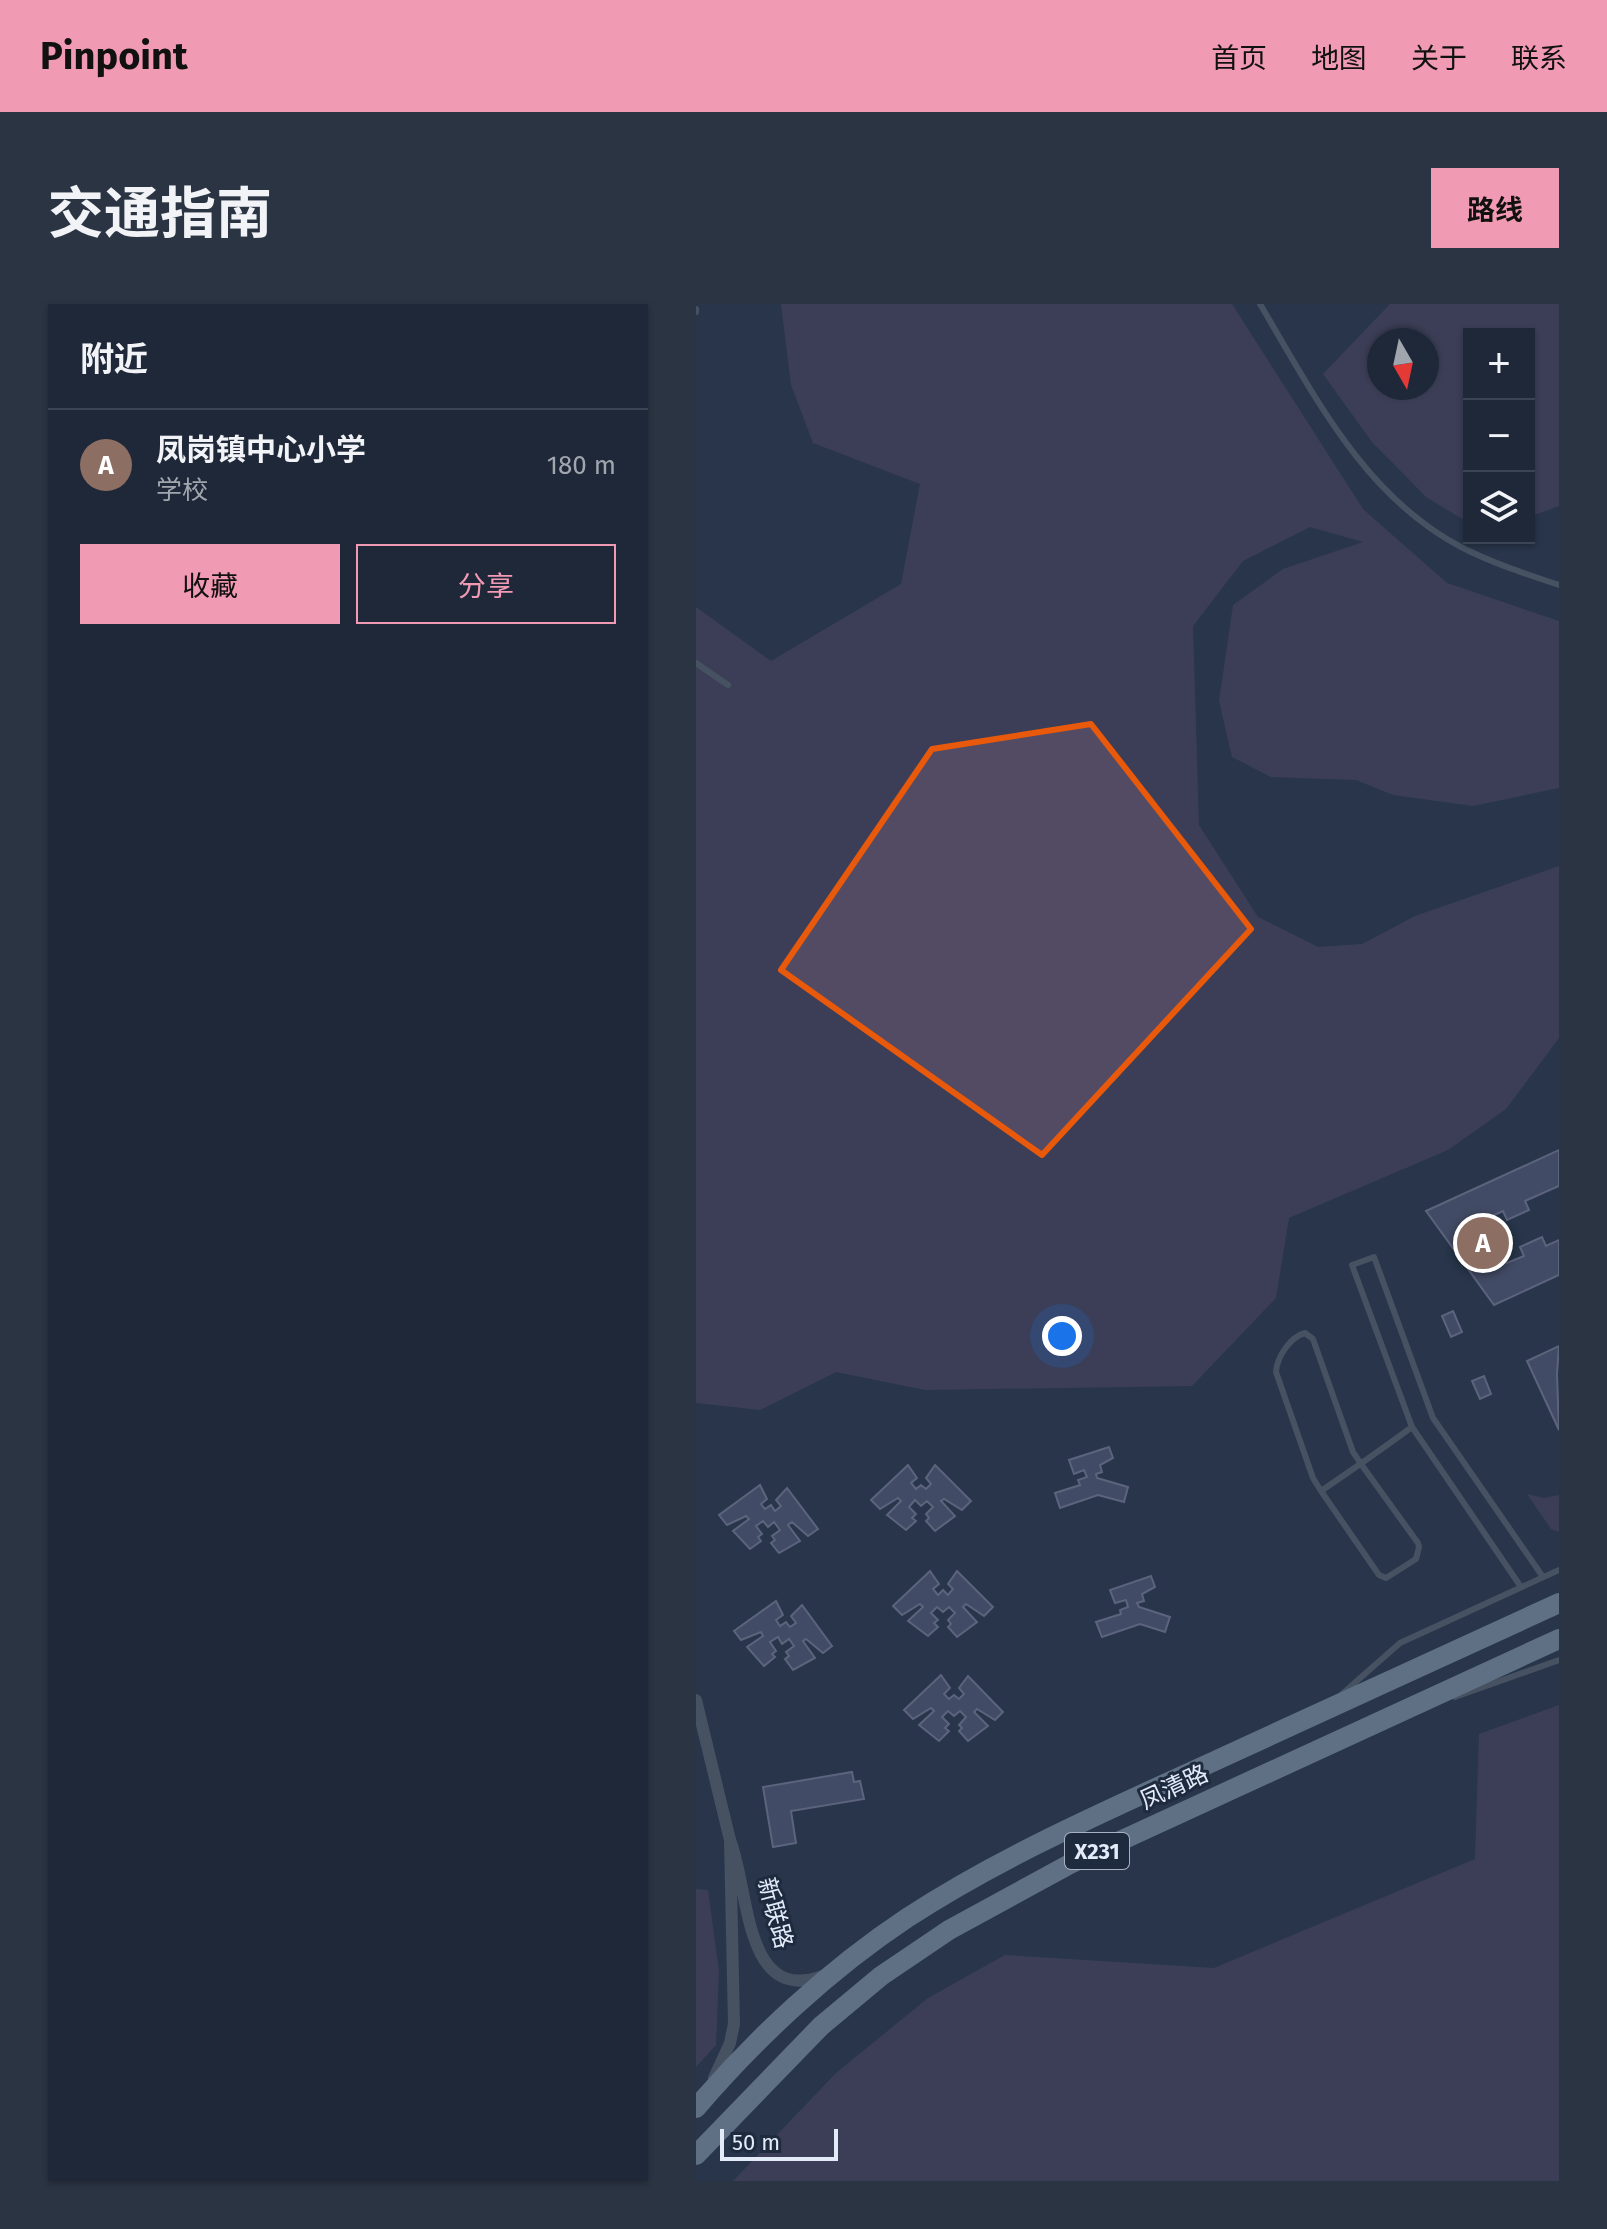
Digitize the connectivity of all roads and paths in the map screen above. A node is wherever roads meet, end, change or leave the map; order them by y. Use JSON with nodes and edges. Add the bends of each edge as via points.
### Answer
{"nodes":[{"id":1,"x":1260,"y":304,"type":"edge"},
{"id":2,"x":1559,"y":585,"type":"edge"},
{"id":3,"x":696,"y":663,"type":"edge"},
{"id":4,"x":728,"y":685,"type":"dead end"},
{"id":5,"x":1412,"y":1427,"type":"junction"},
{"id":6,"x":1361,"y":1464,"type":"junction"},
{"id":7,"x":1321,"y":1491,"type":"junction"},
{"id":8,"x":1559,"y":1570,"type":"edge"},
{"id":9,"x":1543,"y":1577,"type":"junction"},
{"id":10,"x":1521,"y":1587,"type":"junction"},
{"id":11,"x":1559,"y":1603,"type":"edge"},
{"id":12,"x":1559,"y":1639,"type":"edge"},
{"id":13,"x":1559,"y":1660,"type":"edge"},
{"id":14,"x":696,"y":1700,"type":"edge"},
{"id":15,"x":1323,"y":1711,"type":"junction"},
{"id":16,"x":1354,"y":1733,"type":"junction"},
{"id":17,"x":730,"y":1840,"type":"junction"},
{"id":18,"x":840,"y":1968,"type":"junction"},
{"id":19,"x":699,"y":2104,"type":"edge"},
{"id":20,"x":696,"y":2155,"type":"edge"}],
"edges":[{"from":1,"to":2,"type":"lane","via":[[1334,426],[1402,506],[1461,547]]},
{"from":3,"to":4,"type":"lane"},
{"from":5,"to":6,"type":"lane"},
{"from":5,"to":9,"type":"lane","via":[[1352,1265],[1374,1257],[1433,1418]]},
{"from":5,"to":10,"type":"lane"},
{"from":6,"to":7,"type":"lane"},
{"from":6,"to":7,"type":"lane","via":[[1419,1547],[1416,1559],[1393,1576],[1379,1575]]},
{"from":6,"to":7,"type":"lane","via":[[1313,1339],[1300,1334],[1278,1360],[1276,1372]]},
{"from":8,"to":9,"type":"lane"},
{"from":9,"to":10,"type":"lane"},
{"from":10,"to":15,"type":"lane","via":[[1400,1643]]},
{"from":11,"to":15,"type":"main road","name":"凤清路","number":"X231"},
{"from":12,"to":16,"type":"main road","name":"凤清路","number":"X231"},
{"from":13,"to":16,"type":"lane"},
{"from":14,"to":17,"type":"street","name":"新联路"},
{"from":15,"to":18,"type":"main road","name":"凤清路","number":"X231","via":[[1005,1861],[907,1918]]},
{"from":16,"to":20,"type":"main road","name":"凤清路","number":"X231","via":[[1070,1864],[926,1944],[821,2026]]},
{"from":17,"to":18,"type":"street","name":"新联路","via":[[757,1947],[768,1969],[776,1976],[803,1981]]},
{"from":17,"to":19,"type":"street","name":"新联路","via":[[734,2024],[724,2061]]},
{"from":18,"to":19,"type":"main road","name":"凤清路","number":"X231"}]}
